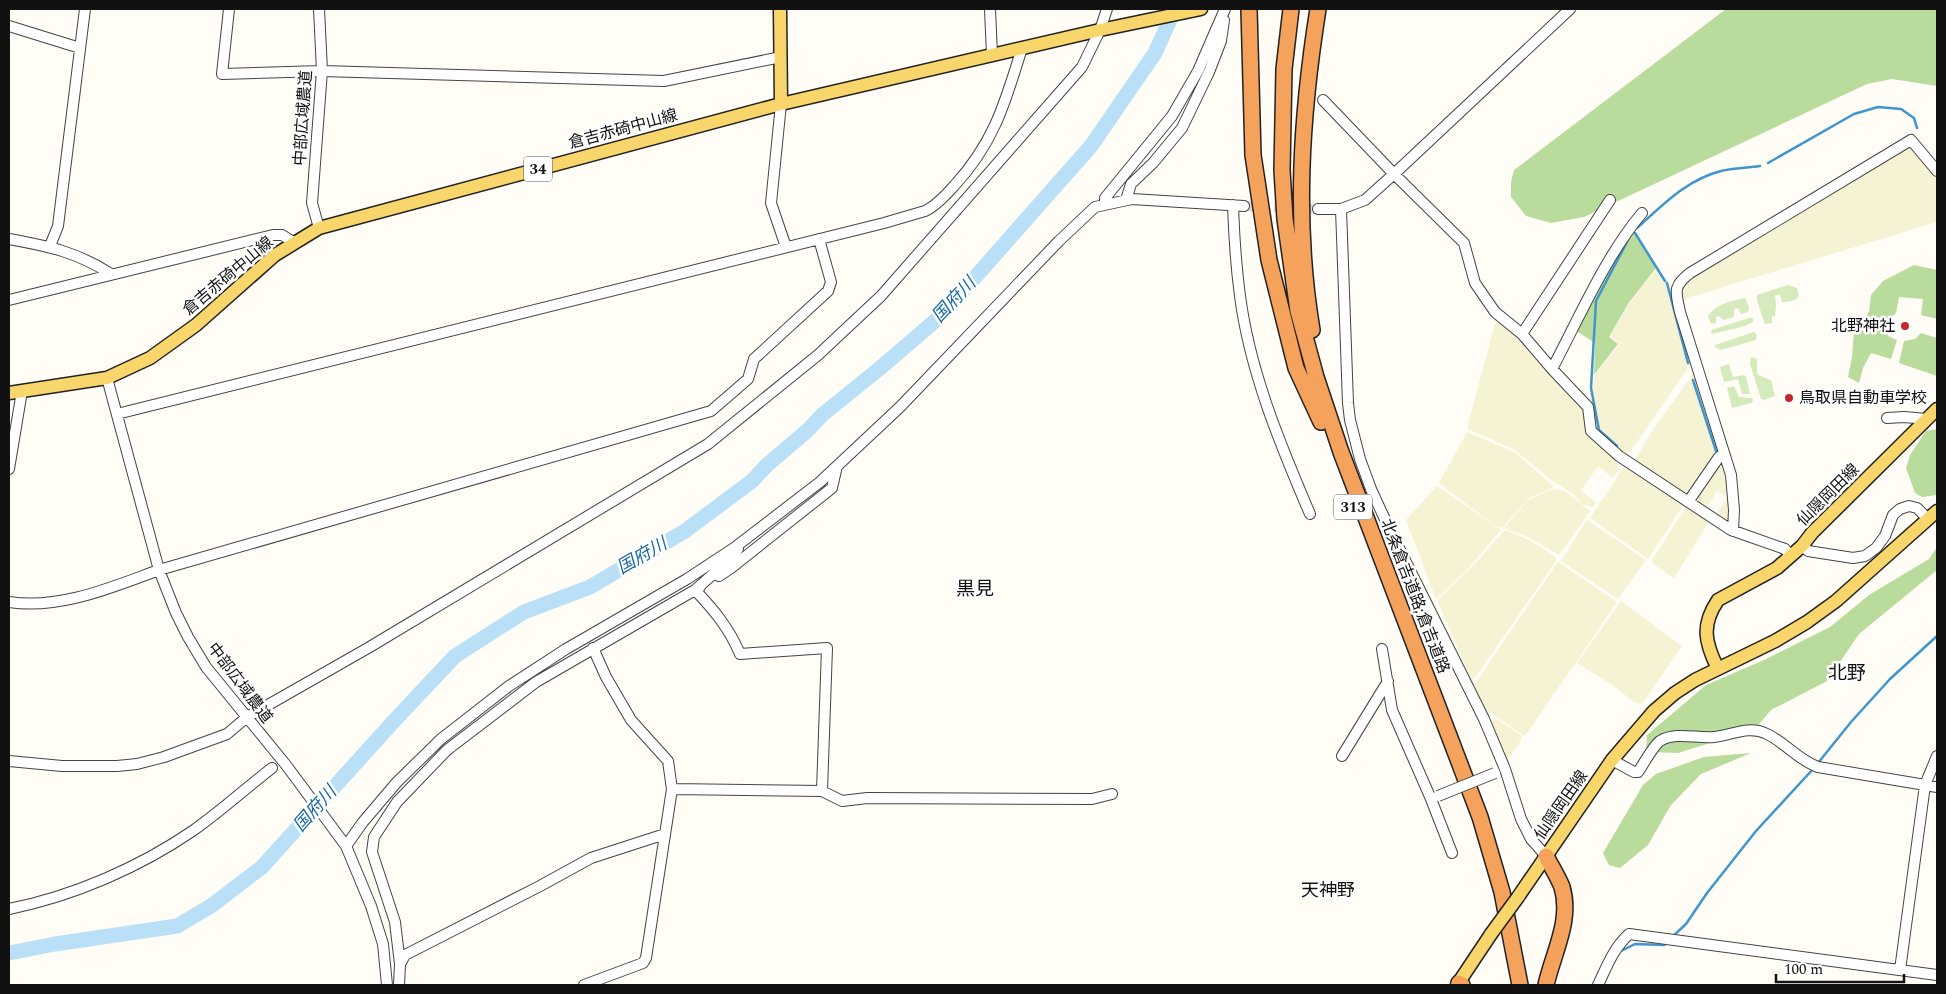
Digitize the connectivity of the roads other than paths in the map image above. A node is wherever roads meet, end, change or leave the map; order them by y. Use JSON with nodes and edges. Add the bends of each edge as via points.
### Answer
{"nodes":[{"id":1,"x":85,"y":9,"type":"edge"},
{"id":2,"x":229,"y":9,"type":"edge"},
{"id":3,"x":319,"y":9,"type":"edge"},
{"id":4,"x":780,"y":9,"type":"edge"},
{"id":5,"x":990,"y":9,"type":"edge"},
{"id":6,"x":1107,"y":9,"type":"edge"},
{"id":7,"x":1201,"y":9,"type":"edge"},
{"id":8,"x":1225,"y":9,"type":"edge"},
{"id":9,"x":1249,"y":9,"type":"edge"},
{"id":10,"x":1318,"y":9,"type":"edge"},
{"id":11,"x":1570,"y":9,"type":"edge"},
{"id":12,"x":1286,"y":11,"type":"edge"},
{"id":13,"x":9,"y":26,"type":"edge"},
{"id":14,"x":1104,"y":29,"type":"junction"},
{"id":15,"x":80,"y":48,"type":"junction"},
{"id":16,"x":1022,"y":48,"type":"junction"},
{"id":17,"x":992,"y":55,"type":"junction"},
{"id":18,"x":781,"y":57,"type":"junction"},
{"id":19,"x":322,"y":71,"type":"junction"},
{"id":20,"x":1323,"y":100,"type":"dead end"},
{"id":21,"x":781,"y":104,"type":"junction"},
{"id":22,"x":1937,"y":171,"type":"edge"},
{"id":23,"x":1394,"y":174,"type":"junction"},
{"id":24,"x":1126,"y":200,"type":"junction"},
{"id":25,"x":1610,"y":200,"type":"dead end"},
{"id":26,"x":1105,"y":204,"type":"junction"},
{"id":27,"x":1233,"y":205,"type":"junction"},
{"id":28,"x":1244,"y":206,"type":"tunnel mouth"},
{"id":29,"x":1318,"y":209,"type":"tunnel mouth"},
{"id":30,"x":1341,"y":209,"type":"junction"},
{"id":31,"x":1642,"y":213,"type":"dead end"},
{"id":32,"x":319,"y":228,"type":"junction"},
{"id":33,"x":9,"y":239,"type":"edge"},
{"id":34,"x":819,"y":239,"type":"junction"},
{"id":35,"x":295,"y":243,"type":"junction"},
{"id":36,"x":50,"y":246,"type":"junction"},
{"id":37,"x":786,"y":247,"type":"junction"},
{"id":38,"x":110,"y":274,"type":"junction"},
{"id":39,"x":9,"y":300,"type":"edge"},
{"id":40,"x":1522,"y":334,"type":"junction"},
{"id":41,"x":1552,"y":369,"type":"junction"},
{"id":42,"x":107,"y":378,"type":"junction"},
{"id":43,"x":22,"y":391,"type":"junction"},
{"id":44,"x":9,"y":393,"type":"edge"},
{"id":45,"x":1937,"y":409,"type":"edge"},
{"id":46,"x":117,"y":414,"type":"junction"},
{"id":47,"x":1888,"y":418,"type":"dead end"},
{"id":48,"x":1927,"y":419,"type":"junction"},
{"id":49,"x":1325,"y":421,"type":"junction"},
{"id":50,"x":1724,"y":455,"type":"junction"},
{"id":51,"x":837,"y":466,"type":"junction"},
{"id":52,"x":9,"y":469,"type":"edge"},
{"id":53,"x":1688,"y":502,"type":"junction"},
{"id":54,"x":1310,"y":514,"type":"dead end"},
{"id":55,"x":1933,"y":515,"type":"edge"},
{"id":56,"x":1733,"y":531,"type":"junction"},
{"id":57,"x":742,"y":542,"type":"junction"},
{"id":58,"x":1802,"y":546,"type":"junction"},
{"id":59,"x":1790,"y":555,"type":"junction"},
{"id":60,"x":160,"y":570,"type":"junction"},
{"id":61,"x":695,"y":590,"type":"junction"},
{"id":62,"x":9,"y":602,"type":"edge"},
{"id":63,"x":593,"y":648,"type":"junction"},
{"id":64,"x":1382,"y":648,"type":"dead end"},
{"id":65,"x":1717,"y":668,"type":"junction"},
{"id":66,"x":1388,"y":682,"type":"junction"},
{"id":67,"x":249,"y":721,"type":"junction"},
{"id":68,"x":1342,"y":756,"type":"dead end"},
{"id":69,"x":1937,"y":756,"type":"edge"},
{"id":70,"x":1612,"y":760,"type":"junction"},
{"id":71,"x":9,"y":761,"type":"edge"},
{"id":72,"x":272,"y":768,"type":"dead end"},
{"id":73,"x":1500,"y":771,"type":"junction"},
{"id":74,"x":1925,"y":785,"type":"junction"},
{"id":75,"x":1937,"y":787,"type":"edge"},
{"id":76,"x":672,"y":789,"type":"junction"},
{"id":77,"x":822,"y":791,"type":"junction"},
{"id":78,"x":1112,"y":794,"type":"dead end"},
{"id":79,"x":1435,"y":798,"type":"junction"},
{"id":80,"x":665,"y":834,"type":"junction"},
{"id":81,"x":346,"y":846,"type":"junction"},
{"id":82,"x":1452,"y":853,"type":"dead end"},
{"id":83,"x":1546,"y":856,"type":"junction"},
{"id":84,"x":9,"y":909,"type":"edge"},
{"id":85,"x":400,"y":964,"type":"junction"},
{"id":86,"x":1900,"y":970,"type":"junction"},
{"id":87,"x":1937,"y":975,"type":"edge"},
{"id":88,"x":1459,"y":984,"type":"edge"},
{"id":89,"x":387,"y":985,"type":"edge"},
{"id":90,"x":399,"y":985,"type":"edge"},
{"id":91,"x":584,"y":985,"type":"edge"},
{"id":92,"x":1512,"y":985,"type":"edge"},
{"id":93,"x":1520,"y":985,"type":"edge"},
{"id":94,"x":1546,"y":985,"type":"edge"},
{"id":95,"x":1598,"y":985,"type":"edge"}],
"edges":[{"from":1,"to":15,"type":"street"},
{"from":2,"to":19,"type":"street","via":[[222,74]]},
{"from":3,"to":19,"type":"street","name":"中部広域農道"},
{"from":4,"to":18,"type":"main road"},
{"from":5,"to":17,"type":"street"},
{"from":6,"to":14,"type":"street"},
{"from":7,"to":14,"type":"main road","name":"倉吉赤碕中山線","number":"34"},
{"from":8,"to":24,"type":"street","via":[[1221,41],[1182,128],[1131,184]]},
{"from":8,"to":26,"type":"street","via":[[1198,71],[1172,116],[1105,198]]},
{"from":9,"to":49,"type":"highway","via":[[1253,156],[1269,260],[1296,368]]},
{"from":10,"to":49,"type":"highway","via":[[1304,105],[1300,216],[1306,296]]},
{"from":11,"to":23,"type":"street"},
{"from":12,"to":49,"type":"highway","name":"北条倉吉道路;倉吉道路","number":"313","via":[[1282,121],[1285,219],[1298,311]]},
{"from":13,"to":15,"type":"street"},
{"from":14,"to":16,"type":"main road","name":"倉吉赤碕中山線","number":"34"},
{"from":14,"to":67,"type":"street","via":[[1082,66],[881,296],[818,355],[716,438]]},
{"from":15,"to":36,"type":"street","via":[[58,226]]},
{"from":16,"to":17,"type":"main road","name":"倉吉赤碕中山線","number":"34"},
{"from":16,"to":34,"type":"street","via":[[1004,109],[988,141],[961,179],[931,208]]},
{"from":17,"to":21,"type":"main road","name":"倉吉赤碕中山線","number":"34"},
{"from":18,"to":19,"type":"street","via":[[664,81]]},
{"from":18,"to":21,"type":"main road"},
{"from":19,"to":32,"type":"street","name":"中部広域農道","via":[[312,203]]},
{"from":20,"to":23,"type":"street"},
{"from":21,"to":32,"type":"main road","name":"倉吉赤碕中山線","number":"34"},
{"from":21,"to":37,"type":"street","via":[[771,203]]},
{"from":22,"to":50,"type":"street","via":[[1911,140],[1690,273],[1678,284],[1675,290],[1680,312]]},
{"from":23,"to":30,"type":"street","via":[[1364,200]]},
{"from":23,"to":40,"type":"street","via":[[1464,243],[1475,283],[1495,312]]},
{"from":24,"to":26,"type":"street"},
{"from":24,"to":27,"type":"street"},
{"from":25,"to":40,"type":"street"},
{"from":26,"to":51,"type":"street","via":[[1095,208],[1059,241],[900,407]]},
{"from":27,"to":28,"type":"street"},
{"from":27,"to":54,"type":"street","via":[[1240,298],[1250,343],[1279,442]]},
{"from":29,"to":30,"type":"street"},
{"from":30,"to":73,"type":"street","via":[[1348,403],[1360,459],[1388,526],[1484,719]]},
{"from":31,"to":41,"type":"street","via":[[1614,252]]},
{"from":32,"to":35,"type":"main road","name":"倉吉赤碕中山線","number":"34"},
{"from":33,"to":36,"type":"street"},
{"from":34,"to":37,"type":"street"},
{"from":34,"to":60,"type":"street","via":[[831,282],[828,291],[754,359],[748,379],[711,411]]},
{"from":35,"to":38,"type":"street","via":[[282,235],[273,235]]},
{"from":35,"to":42,"type":"main road","name":"倉吉赤碕中山線","number":"34","via":[[275,255],[173,342],[150,358]]},
{"from":36,"to":38,"type":"street","via":[[90,260]]},
{"from":37,"to":46,"type":"street"},
{"from":38,"to":39,"type":"street"},
{"from":40,"to":41,"type":"street"},
{"from":41,"to":53,"type":"street","via":[[1588,407],[1591,431],[1619,456]]},
{"from":42,"to":43,"type":"main road","name":"倉吉赤碕中山線","number":"34"},
{"from":42,"to":46,"type":"street","name":"中部広域農道"},
{"from":43,"to":44,"type":"main road","name":"倉吉赤碕中山線","number":"34"},
{"from":43,"to":52,"type":"street"},
{"from":45,"to":48,"type":"main road","name":"仙隠岡田線"},
{"from":46,"to":60,"type":"street","name":"中部広域農道"},
{"from":47,"to":48,"type":"street"},
{"from":48,"to":58,"type":"main road","name":"仙隠岡田線"},
{"from":49,"to":92,"type":"highway","name":"北条倉吉道路;倉吉道路","number":"313","via":[[1473,819],[1495,894]]},
{"from":49,"to":93,"type":"highway","name":"北条倉吉道路;倉吉道路","number":"313","via":[[1480,817],[1502,892]]},
{"from":50,"to":53,"type":"street","via":[[1719,457]]},
{"from":50,"to":56,"type":"street","via":[[1730,475]]},
{"from":51,"to":57,"type":"street"},
{"from":51,"to":61,"type":"street","via":[[832,488],[731,568]]},
{"from":53,"to":56,"type":"street"},
{"from":55,"to":58,"type":"street","via":[[1909,506],[1900,509],[1893,515],[1885,536],[1865,556],[1853,558],[1808,551]]},
{"from":55,"to":65,"type":"main road","name":"仙隠岡田線","via":[[1836,601],[1807,622]]},
{"from":56,"to":59,"type":"street","via":[[1785,549]]},
{"from":57,"to":61,"type":"street","via":[[727,562]]},
{"from":57,"to":81,"type":"street","via":[[687,579],[509,686],[441,739],[398,782]]},
{"from":58,"to":59,"type":"main road","name":"仙隠岡田線"},
{"from":59,"to":65,"type":"main road","name":"仙隠岡田線","via":[[1777,568],[1718,600],[1713,607],[1706,634]]},
{"from":60,"to":62,"type":"street","via":[[53,603]]},
{"from":60,"to":67,"type":"street","name":"中部広域農道","via":[[188,636],[206,667]]},
{"from":61,"to":63,"type":"street"},
{"from":61,"to":77,"type":"street","via":[[716,612],[740,654],[827,648]]},
{"from":63,"to":76,"type":"street","via":[[631,720],[668,761]]},
{"from":63,"to":85,"type":"street","via":[[536,682],[447,750],[397,802],[374,837],[372,852],[395,922]]},
{"from":64,"to":66,"type":"street"},
{"from":65,"to":70,"type":"main road","name":"仙隠岡田線","via":[[1675,693],[1654,711]]},
{"from":66,"to":68,"type":"street"},
{"from":66,"to":79,"type":"street","via":[[1392,710]]},
{"from":67,"to":71,"type":"street","via":[[227,734],[137,764],[62,766]]},
{"from":67,"to":81,"type":"street","name":"中部広域農道"},
{"from":69,"to":74,"type":"street"},
{"from":70,"to":74,"type":"street","via":[[1638,772],[1659,742],[1672,736],[1713,737],[1757,730],[1768,734],[1806,763],[1818,767]]},
{"from":70,"to":83,"type":"main road","name":"仙隠岡田線"},
{"from":72,"to":84,"type":"street","via":[[195,829],[161,851],[70,891]]},
{"from":73,"to":79,"type":"street","bridge":true},
{"from":73,"to":83,"type":"street","via":[[1531,839]]},
{"from":74,"to":75,"type":"street"},
{"from":74,"to":86,"type":"street"},
{"from":76,"to":77,"type":"street"},
{"from":76,"to":80,"type":"street"},
{"from":77,"to":78,"type":"street","via":[[842,801],[868,798],[1092,799]]},
{"from":79,"to":82,"type":"street"},
{"from":80,"to":85,"type":"street","via":[[591,858],[405,955]]},
{"from":80,"to":91,"type":"street","via":[[644,963]]},
{"from":81,"to":89,"type":"street","name":"中部広域農道","via":[[383,944]]},
{"from":83,"to":88,"type":"main road","name":"仙隠岡田線","bridge":true},
{"from":83,"to":94,"type":"highway","via":[[1561,886],[1565,904],[1564,921]]},
{"from":85,"to":90,"type":"street"},
{"from":86,"to":87,"type":"street"},
{"from":86,"to":95,"type":"street","via":[[1629,934],[1612,954]]}]}
